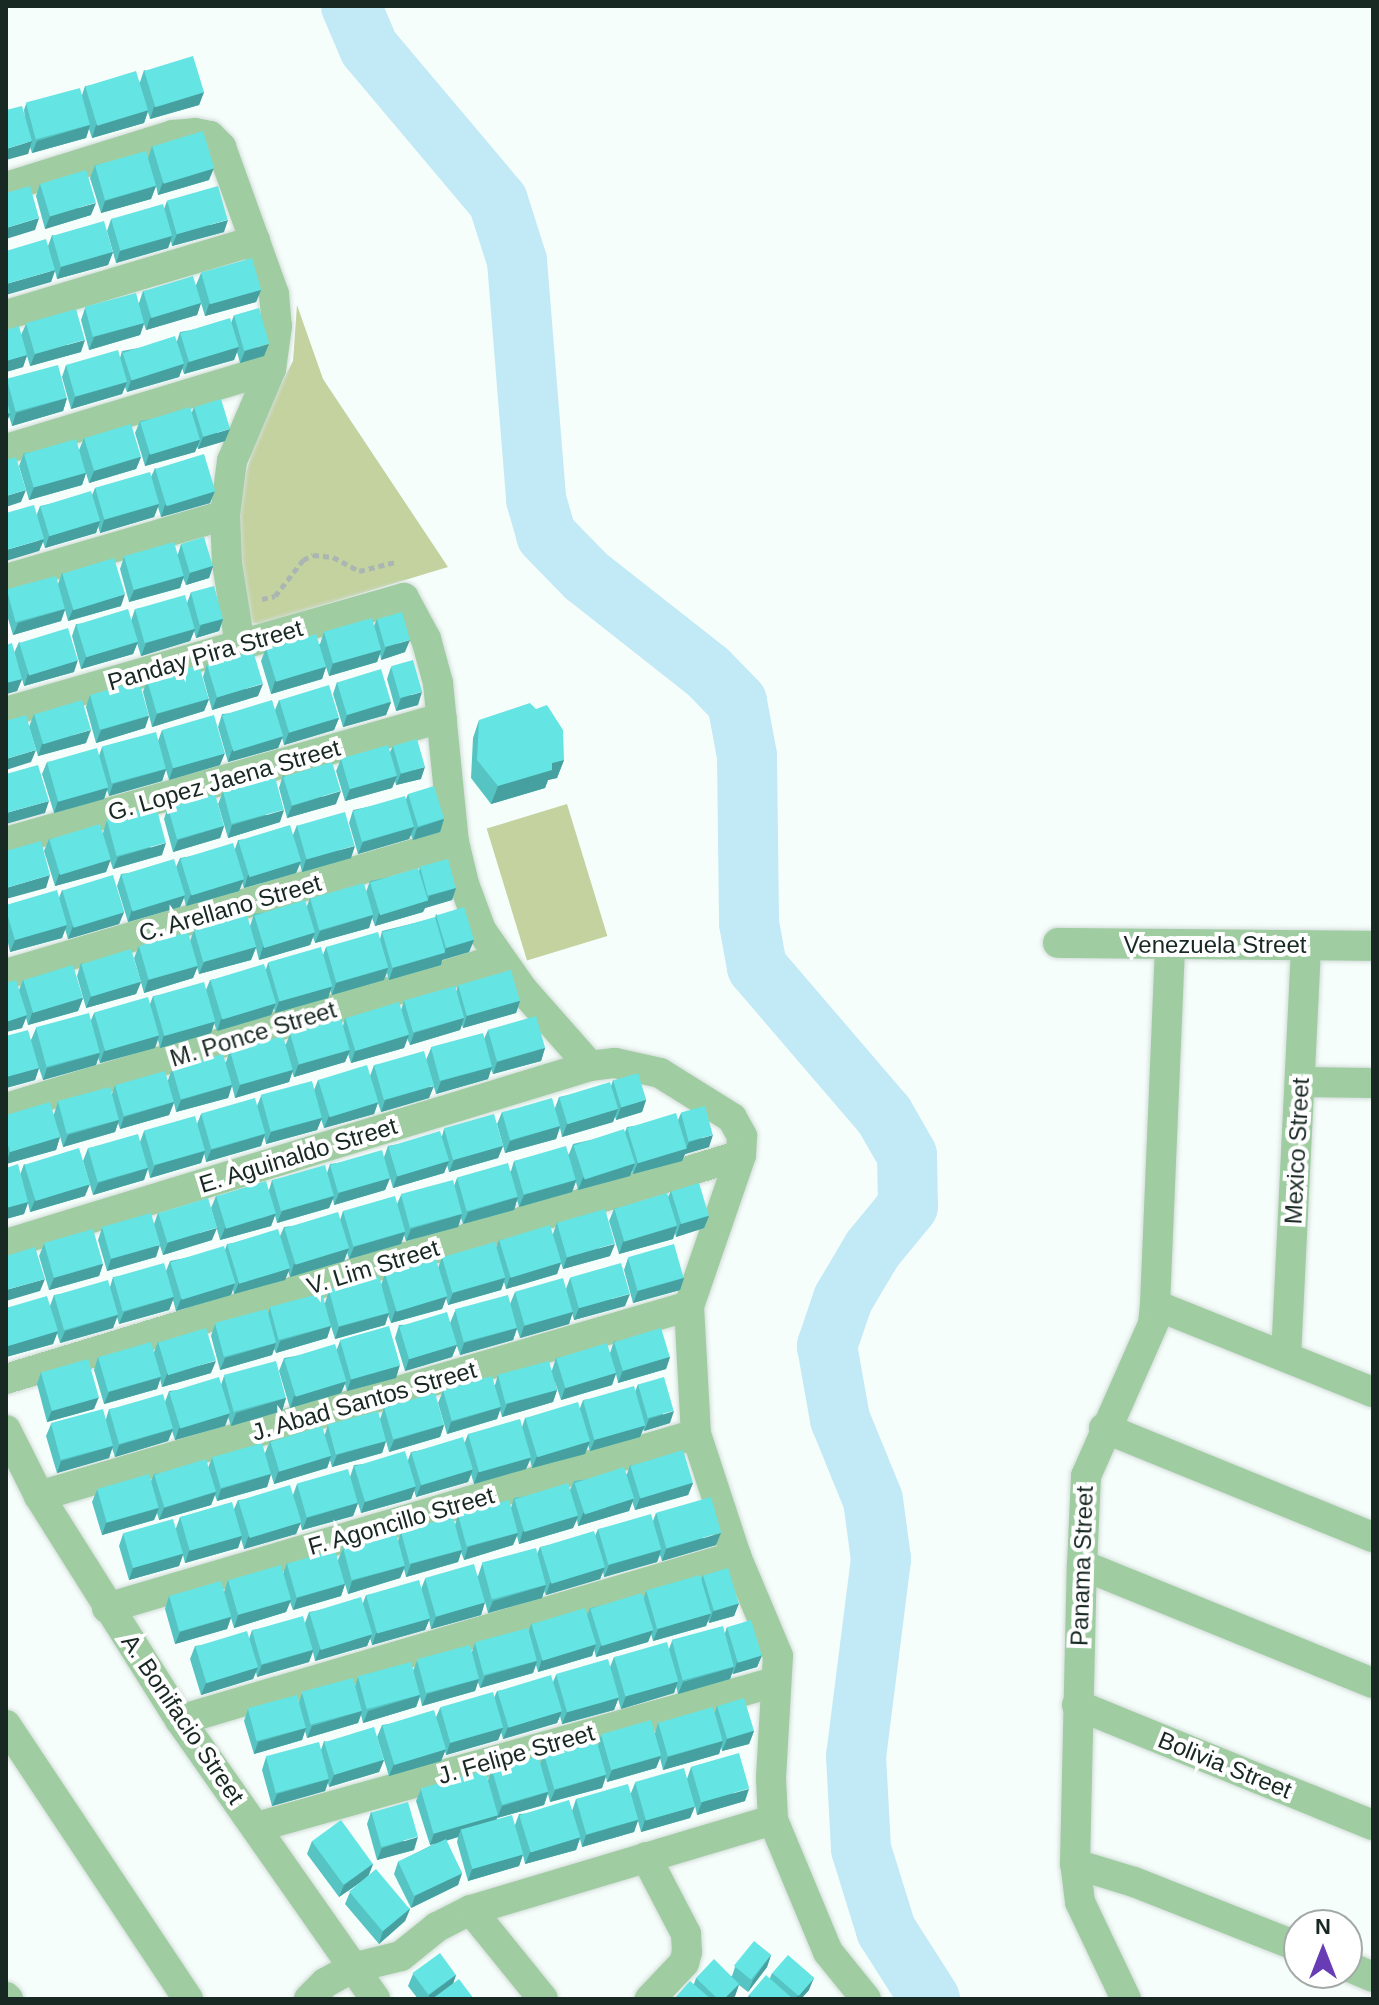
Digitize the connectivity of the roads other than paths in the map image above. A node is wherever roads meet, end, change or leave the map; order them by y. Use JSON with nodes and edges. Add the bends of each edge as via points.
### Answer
{"nodes":[{"id":1,"x":6,"y":187,"type":"edge"},
{"id":2,"x":255,"y":241,"type":"junction"},
{"id":3,"x":6,"y":315,"type":"edge"},
{"id":4,"x":271,"y":369,"type":"junction"},
{"id":5,"x":6,"y":449,"type":"edge"},
{"id":6,"x":225,"y":515,"type":"junction"},
{"id":7,"x":6,"y":579,"type":"edge"},
{"id":8,"x":240,"y":645,"type":"junction"},
{"id":9,"x":6,"y":712,"type":"edge"},
{"id":10,"x":442,"y":718,"type":"junction"},
{"id":11,"x":6,"y":842,"type":"edge"},
{"id":12,"x":454,"y":842,"type":"junction"},
{"id":13,"x":1058,"y":943,"type":"dead end"},
{"id":14,"x":1170,"y":944,"type":"junction"},
{"id":15,"x":1306,"y":945,"type":"junction"},
{"id":16,"x":1373,"y":946,"type":"edge"},
{"id":17,"x":499,"y":959,"type":"junction"},
{"id":18,"x":6,"y":974,"type":"edge"},
{"id":19,"x":590,"y":1066,"type":"junction"},
{"id":20,"x":1301,"y":1082,"type":"junction"},
{"id":21,"x":1373,"y":1083,"type":"edge"},
{"id":22,"x":6,"y":1108,"type":"edge"},
{"id":23,"x":741,"y":1155,"type":"junction"},
{"id":24,"x":6,"y":1244,"type":"edge"},
{"id":25,"x":1155,"y":1305,"type":"junction"},
{"id":26,"x":689,"y":1306,"type":"junction"},
{"id":27,"x":1286,"y":1357,"type":"junction"},
{"id":28,"x":6,"y":1379,"type":"edge"},
{"id":29,"x":1373,"y":1392,"type":"edge"},
{"id":30,"x":1104,"y":1428,"type":"junction"},
{"id":31,"x":6,"y":1430,"type":"edge"},
{"id":32,"x":696,"y":1434,"type":"junction"},
{"id":33,"x":39,"y":1496,"type":"junction"},
{"id":34,"x":1373,"y":1537,"type":"edge"},
{"id":35,"x":736,"y":1556,"type":"junction"},
{"id":36,"x":1082,"y":1565,"type":"junction"},
{"id":37,"x":107,"y":1608,"type":"junction"},
{"id":38,"x":775,"y":1682,"type":"junction"},
{"id":39,"x":1373,"y":1683,"type":"edge"},
{"id":40,"x":1077,"y":1705,"type":"junction"},
{"id":41,"x":180,"y":1720,"type":"junction"},
{"id":42,"x":6,"y":1725,"type":"edge"},
{"id":43,"x":773,"y":1820,"type":"junction"},
{"id":44,"x":1373,"y":1825,"type":"edge"},
{"id":45,"x":257,"y":1827,"type":"junction"},
{"id":46,"x":646,"y":1857,"type":"junction"},
{"id":47,"x":1075,"y":1864,"type":"junction"},
{"id":48,"x":471,"y":1910,"type":"junction"},
{"id":49,"x":1283,"y":1941,"type":"edge"},
{"id":50,"x":401,"y":1956,"type":"junction"},
{"id":51,"x":352,"y":1968,"type":"junction"},
{"id":52,"x":848,"y":1993,"type":"edge"},
{"id":53,"x":188,"y":1999,"type":"edge"},
{"id":54,"x":309,"y":1999,"type":"edge"},
{"id":55,"x":378,"y":1999,"type":"edge"},
{"id":56,"x":543,"y":1999,"type":"edge"},
{"id":57,"x":650,"y":1999,"type":"edge"},
{"id":58,"x":1126,"y":1999,"type":"edge"}],
"edges":[{"from":1,"to":2,"type":"street","via":[[173,135],[210,136],[221,147]]},
{"from":2,"to":3,"type":"street"},
{"from":2,"to":4,"type":"street","via":[[274,294],[277,326]]},
{"from":4,"to":5,"type":"street"},
{"from":4,"to":6,"type":"street","via":[[232,461]]},
{"from":6,"to":7,"type":"street"},
{"from":6,"to":8,"type":"street"},
{"from":8,"to":9,"type":"street","name":"Panday Pira Street"},
{"from":8,"to":10,"type":"street","name":"Panday Pira Street","via":[[404,598],[426,639]]},
{"from":10,"to":11,"type":"street","name":"G. Lopez Jaena Street"},
{"from":10,"to":12,"type":"street"},
{"from":12,"to":17,"type":"street","via":[[481,930]]},
{"from":12,"to":18,"type":"street","name":"C. Arellano Street"},
{"from":13,"to":14,"type":"street","name":"Venezuela Street"},
{"from":14,"to":15,"type":"street","name":"Venezuela Street"},
{"from":14,"to":25,"type":"street","name":"Panama Street"},
{"from":15,"to":16,"type":"street","name":"Venezuela Street"},
{"from":15,"to":20,"type":"street","name":"Mexico Street"},
{"from":17,"to":19,"type":"street"},
{"from":17,"to":22,"type":"street","name":"M. Ponce Street"},
{"from":19,"to":23,"type":"street","name":"E. Aguinaldo Street","via":[[638,1066],[690,1089],[732,1118],[742,1136]]},
{"from":19,"to":24,"type":"street","name":"E. Aguinaldo Street"},
{"from":20,"to":21,"type":"street"},
{"from":20,"to":27,"type":"street","name":"Mexico Street"},
{"from":23,"to":26,"type":"street"},
{"from":23,"to":28,"type":"street","name":"V. Lim Street"},
{"from":25,"to":27,"type":"street"},
{"from":25,"to":30,"type":"street","name":"Panama Street","via":[[1153,1324]]},
{"from":26,"to":32,"type":"street"},
{"from":26,"to":33,"type":"street","name":"J. Abad Santos Street"},
{"from":27,"to":29,"type":"street"},
{"from":30,"to":34,"type":"street"},
{"from":30,"to":36,"type":"street","name":"Panama Street","via":[[1086,1476]]},
{"from":31,"to":33,"type":"street","name":"A. Bonifacio Street"},
{"from":32,"to":35,"type":"street"},
{"from":32,"to":37,"type":"street","name":"F. Agoncillo Street"},
{"from":33,"to":37,"type":"street","name":"A. Bonifacio Street"},
{"from":35,"to":38,"type":"street","via":[[778,1656]]},
{"from":35,"to":41,"type":"street"},
{"from":36,"to":39,"type":"street"},
{"from":36,"to":40,"type":"street","name":"Panama Street"},
{"from":37,"to":41,"type":"street","name":"A. Bonifacio Street"},
{"from":38,"to":43,"type":"street"},
{"from":38,"to":45,"type":"street","name":"J. Felipe Street"},
{"from":40,"to":44,"type":"street","name":"Bolivia Street"},
{"from":40,"to":47,"type":"street","name":"Panama Street"},
{"from":41,"to":45,"type":"street","name":"A. Bonifacio Street"},
{"from":42,"to":53,"type":"street"},
{"from":43,"to":46,"type":"street"},
{"from":43,"to":52,"type":"street"},
{"from":45,"to":51,"type":"street","name":"A. Bonifacio Street"},
{"from":46,"to":48,"type":"street"},
{"from":46,"to":57,"type":"street","via":[[687,1943],[684,1963]]},
{"from":47,"to":49,"type":"street"},
{"from":47,"to":58,"type":"street","name":"Panama Street","via":[[1080,1902]]},
{"from":48,"to":50,"type":"street","via":[[437,1927]]},
{"from":48,"to":56,"type":"street"},
{"from":50,"to":51,"type":"street"},
{"from":50,"to":55,"type":"street","via":[[393,1981]]},
{"from":51,"to":54,"type":"street"},
{"from":51,"to":55,"type":"street","name":"A. Bonifacio Street"}]}
